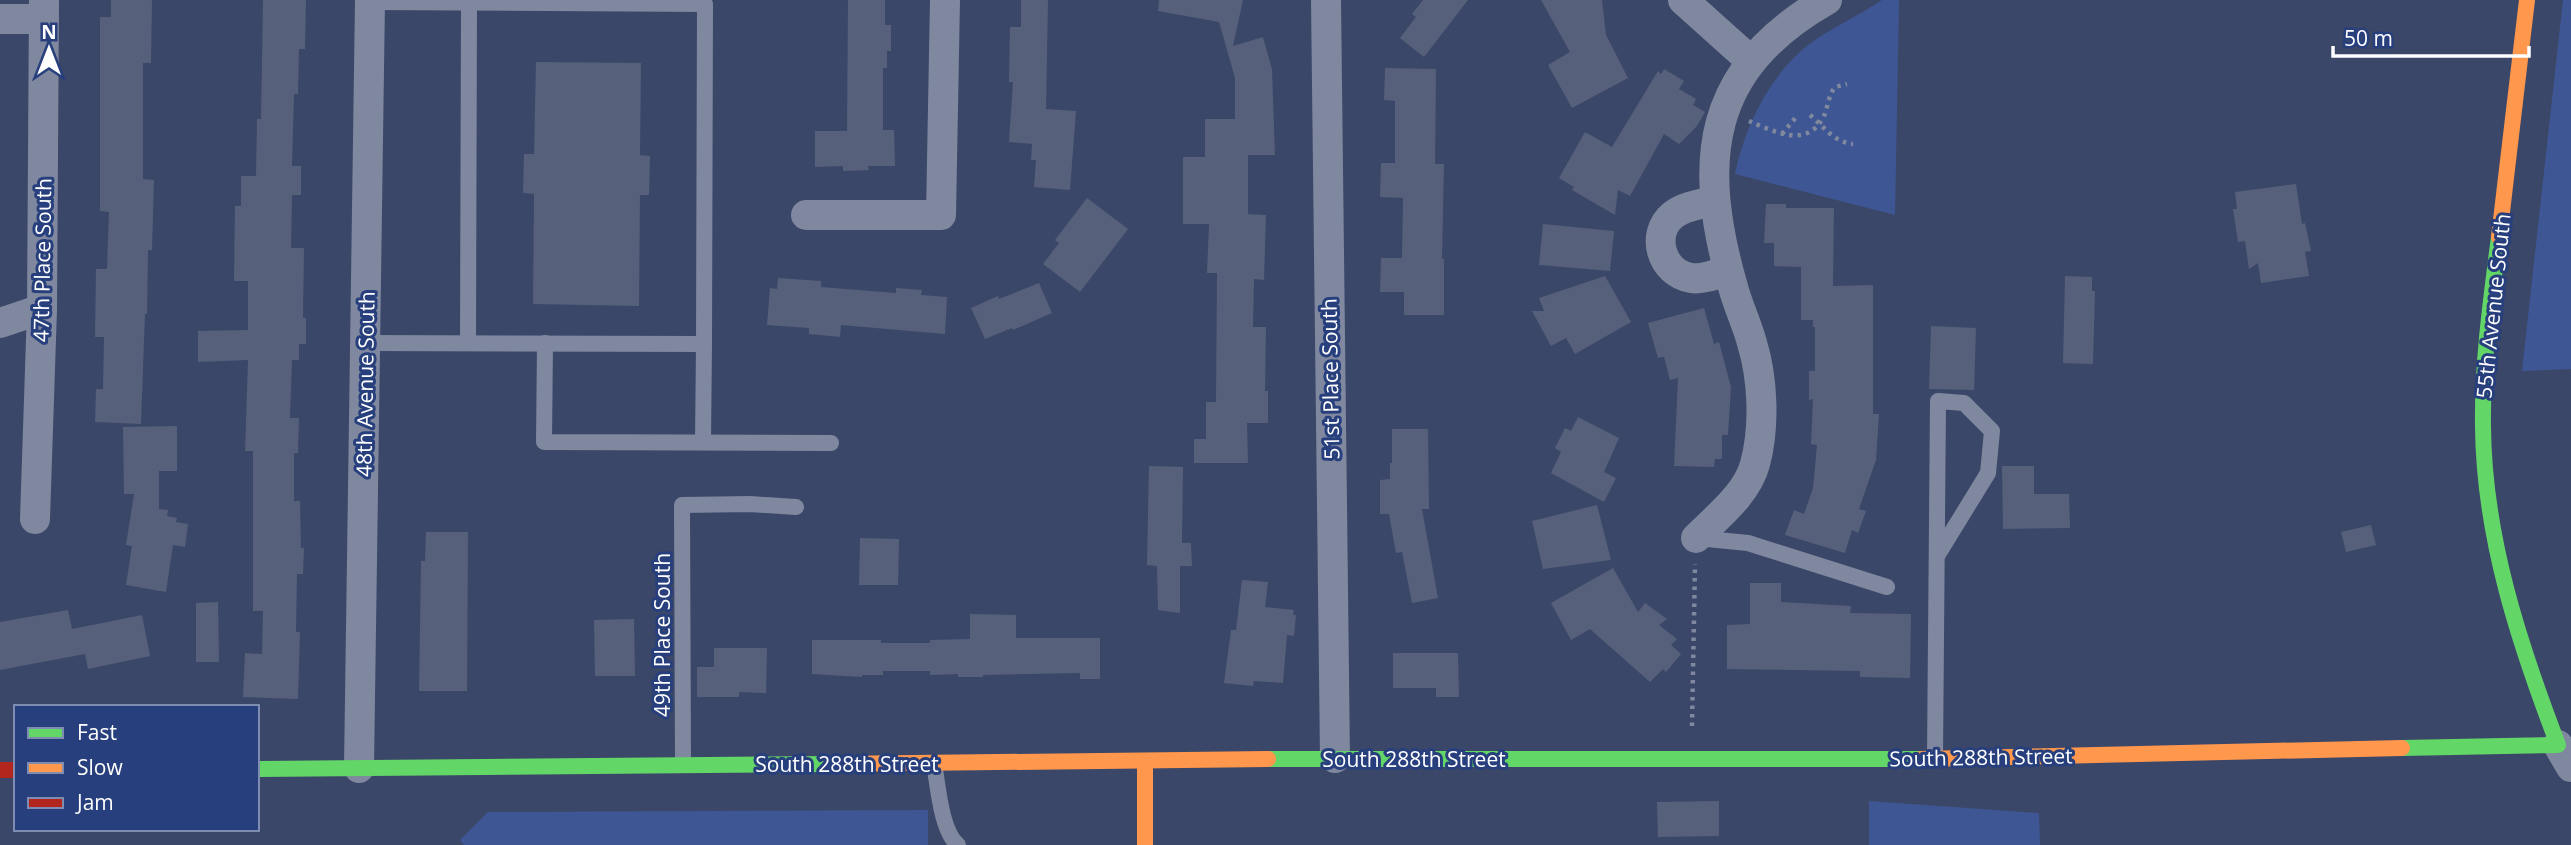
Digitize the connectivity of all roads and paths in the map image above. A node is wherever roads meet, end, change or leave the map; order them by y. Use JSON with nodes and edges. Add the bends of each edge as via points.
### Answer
{"nodes":[{"id":1,"x":945,"y":0,"type":"edge"},
{"id":2,"x":1326,"y":0,"type":"edge"},
{"id":3,"x":1683,"y":0,"type":"edge"},
{"id":4,"x":1828,"y":0,"type":"edge"},
{"id":5,"x":2527,"y":0,"type":"edge"},
{"id":6,"x":370,"y":1,"type":"edge"},
{"id":7,"x":469,"y":3,"type":"junction"},
{"id":8,"x":44,"y":10,"type":"edge"},
{"id":9,"x":0,"y":19,"type":"edge"},
{"id":10,"x":1751,"y":61,"type":"junction"},
{"id":11,"x":1847,"y":84,"type":"dead end"},
{"id":12,"x":1725,"y":112,"type":"junction"},
{"id":13,"x":1810,"y":115,"type":"dead end"},
{"id":14,"x":1797,"y":116,"type":"dead end"},
{"id":15,"x":1819,"y":123,"type":"junction"},
{"id":16,"x":1782,"y":134,"type":"junction"},
{"id":17,"x":1853,"y":144,"type":"dead end"},
{"id":18,"x":1714,"y":201,"type":"junction"},
{"id":19,"x":806,"y":215,"type":"dead end"},
{"id":20,"x":1728,"y":270,"type":"junction"},
{"id":21,"x":41,"y":309,"type":"junction"},
{"id":22,"x":0,"y":323,"type":"edge"},
{"id":23,"x":365,"y":343,"type":"junction"},
{"id":24,"x":468,"y":343,"type":"junction"},
{"id":25,"x":545,"y":343,"type":"junction"},
{"id":26,"x":704,"y":344,"type":"junction"},
{"id":27,"x":703,"y":442,"type":"junction"},
{"id":28,"x":831,"y":443,"type":"dead end"},
{"id":29,"x":796,"y":507,"type":"dead end"},
{"id":30,"x":35,"y":519,"type":"dead end"},
{"id":31,"x":1696,"y":538,"type":"junction"},
{"id":32,"x":1937,"y":556,"type":"junction"},
{"id":33,"x":1887,"y":587,"type":"dead end"},
{"id":34,"x":2566,"y":752,"type":"edge"},
{"id":35,"x":1335,"y":758,"type":"junction"},
{"id":36,"x":1935,"y":758,"type":"junction"},
{"id":37,"x":1692,"y":759,"type":"junction"},
{"id":38,"x":1145,"y":762,"type":"junction"},
{"id":39,"x":934,"y":764,"type":"junction"},
{"id":40,"x":683,"y":765,"type":"junction"},
{"id":41,"x":359,"y":768,"type":"junction"},
{"id":42,"x":259,"y":769,"type":"edge"},
{"id":43,"x":958,"y":845,"type":"edge"},
{"id":44,"x":1145,"y":845,"type":"edge"}],
"edges":[{"from":1,"to":19,"type":"street","via":[[941,215]]},
{"from":2,"to":35,"type":"street","name":"51st Place South"},
{"from":3,"to":10,"type":"street"},
{"from":4,"to":10,"type":"street","via":[[1775,35]]},
{"from":5,"to":34,"type":"street","name":"55th Avenue South","via":[[2488,319],[2483,422],[2487,488],[2508,603],[2533,681]]},
{"from":6,"to":7,"type":"lane"},
{"from":6,"to":23,"type":"street","name":"48th Avenue South"},
{"from":7,"to":24,"type":"lane"},
{"from":7,"to":26,"type":"lane","via":[[705,4]]},
{"from":8,"to":9,"type":"street"},
{"from":8,"to":21,"type":"street","name":"47th Place South"},
{"from":10,"to":12,"type":"street"},
{"from":11,"to":15,"type":"path","via":[[1832,91]]},
{"from":12,"to":16,"type":"path"},
{"from":12,"to":18,"type":"street","via":[[1714,148]]},
{"from":13,"to":15,"type":"path"},
{"from":14,"to":16,"type":"path"},
{"from":15,"to":16,"type":"path","via":[[1798,137]]},
{"from":15,"to":17,"type":"path","via":[[1842,142]]},
{"from":18,"to":20,"type":"street"},
{"from":18,"to":20,"type":"street","via":[[1674,214],[1664,225],[1661,252],[1673,269],[1692,278]]},
{"from":20,"to":31,"type":"street","via":[[1753,344],[1761,388],[1755,466],[1735,499]]},
{"from":21,"to":22,"type":"street"},
{"from":21,"to":30,"type":"street","name":"47th Place South"},
{"from":23,"to":24,"type":"lane"},
{"from":23,"to":41,"type":"street","name":"48th Avenue South"},
{"from":24,"to":25,"type":"lane"},
{"from":25,"to":26,"type":"lane"},
{"from":25,"to":27,"type":"lane","via":[[544,442]]},
{"from":26,"to":27,"type":"lane"},
{"from":27,"to":28,"type":"lane"},
{"from":29,"to":40,"type":"lane","name":"49th Place South","via":[[682,505]]},
{"from":31,"to":33,"type":"lane","via":[[1748,543]]},
{"from":31,"to":37,"type":"path"},
{"from":32,"to":32,"type":"lane","via":[[1988,474],[1992,431],[1964,403],[1938,401]]},
{"from":32,"to":36,"type":"lane"},
{"from":34,"to":36,"type":"street","name":"South 288th Street"},
{"from":35,"to":37,"type":"street","name":"South 288th Street"},
{"from":35,"to":38,"type":"street","name":"South 288th Street"},
{"from":36,"to":37,"type":"street","name":"South 288th Street"},
{"from":38,"to":39,"type":"street","name":"South 288th Street"},
{"from":38,"to":44,"type":"street"},
{"from":39,"to":40,"type":"street","name":"South 288th Street"},
{"from":39,"to":43,"type":"lane","via":[[947,828]]},
{"from":40,"to":41,"type":"street","name":"South 288th Street"},
{"from":41,"to":42,"type":"street","name":"South 288th Street"}]}
